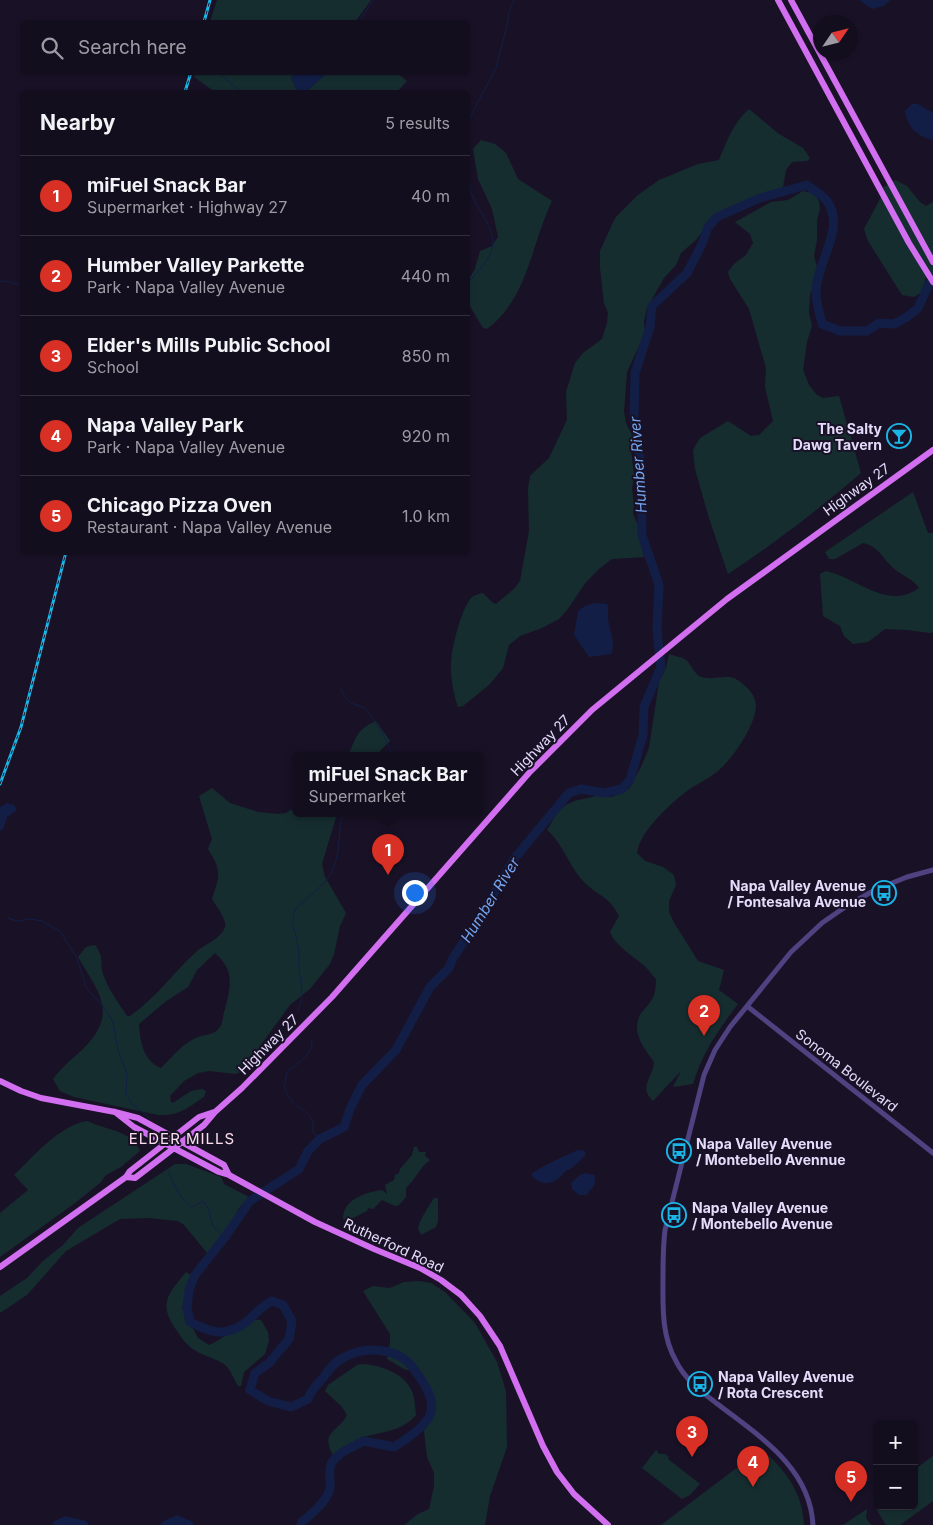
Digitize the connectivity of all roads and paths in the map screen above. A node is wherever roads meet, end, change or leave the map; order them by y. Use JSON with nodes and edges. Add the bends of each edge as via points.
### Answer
{"nodes":[{"id":1,"x":778,"y":0,"type":"edge"},
{"id":2,"x":791,"y":0,"type":"edge"},
{"id":3,"x":932,"y":261,"type":"edge"},
{"id":4,"x":933,"y":282,"type":"edge"},
{"id":5,"x":933,"y":450,"type":"edge"},
{"id":6,"x":933,"y":870,"type":"edge"},
{"id":7,"x":747,"y":1006,"type":"junction"},
{"id":8,"x":0,"y":1080,"type":"edge"},
{"id":9,"x":115,"y":1112,"type":"junction"},
{"id":10,"x":215,"y":1112,"type":"junction"},
{"id":11,"x":174,"y":1137,"type":"junction"},
{"id":12,"x":183,"y":1142,"type":"junction"},
{"id":13,"x":166,"y":1143,"type":"junction"},
{"id":14,"x":175,"y":1148,"type":"junction"},
{"id":15,"x":933,"y":1153,"type":"edge"},
{"id":16,"x":229,"y":1175,"type":"junction"},
{"id":17,"x":126,"y":1177,"type":"junction"},
{"id":18,"x":0,"y":1267,"type":"edge"},
{"id":19,"x":608,"y":1525,"type":"edge"},
{"id":20,"x":813,"y":1525,"type":"edge"}],
"edges":[{"from":1,"to":4,"type":"main road"},
{"from":2,"to":3,"type":"main road"},
{"from":5,"to":10,"type":"main road","name":"Highway 27","via":[[742,587],[592,710],[530,773],[332,998]]},
{"from":6,"to":7,"type":"street","via":[[875,890],[827,920],[791,952]]},
{"from":7,"to":15,"type":"street","name":"Sonoma Boulevard"},
{"from":7,"to":20,"type":"street","via":[[715,1050],[701,1087],[664,1236],[664,1322],[670,1348],[686,1376],[791,1466],[805,1489]]},
{"from":8,"to":9,"type":"main road","name":"Rutherford Road","via":[[41,1098]]},
{"from":9,"to":11,"type":"main road","name":"Rutherford Road","via":[[138,1118]]},
{"from":9,"to":13,"type":"main road","name":"Rutherford Road","via":[[134,1127]]},
{"from":10,"to":11,"type":"main road","name":"Highway 27","via":[[199,1117]]},
{"from":10,"to":12,"type":"main road","name":"Highway 27"},
{"from":11,"to":12,"type":"main road","name":"Rutherford Road"},
{"from":11,"to":13,"type":"main road","name":"Highway 27"},
{"from":12,"to":14,"type":"main road","name":"Highway 27"},
{"from":12,"to":16,"type":"main road","name":"Rutherford Road","via":[[224,1165]]},
{"from":13,"to":14,"type":"main road","name":"Rutherford Road"},
{"from":13,"to":17,"type":"main road","name":"Highway 27"},
{"from":14,"to":16,"type":"main road","name":"Rutherford Road"},
{"from":14,"to":17,"type":"main road","name":"Highway 27","via":[[135,1178]]},
{"from":16,"to":19,"type":"main road","name":"Rutherford Road","via":[[315,1222],[420,1268],[467,1301],[500,1346],[543,1446],[558,1472],[574,1494]]},
{"from":17,"to":18,"type":"main road","name":"Highway 27"}]}
